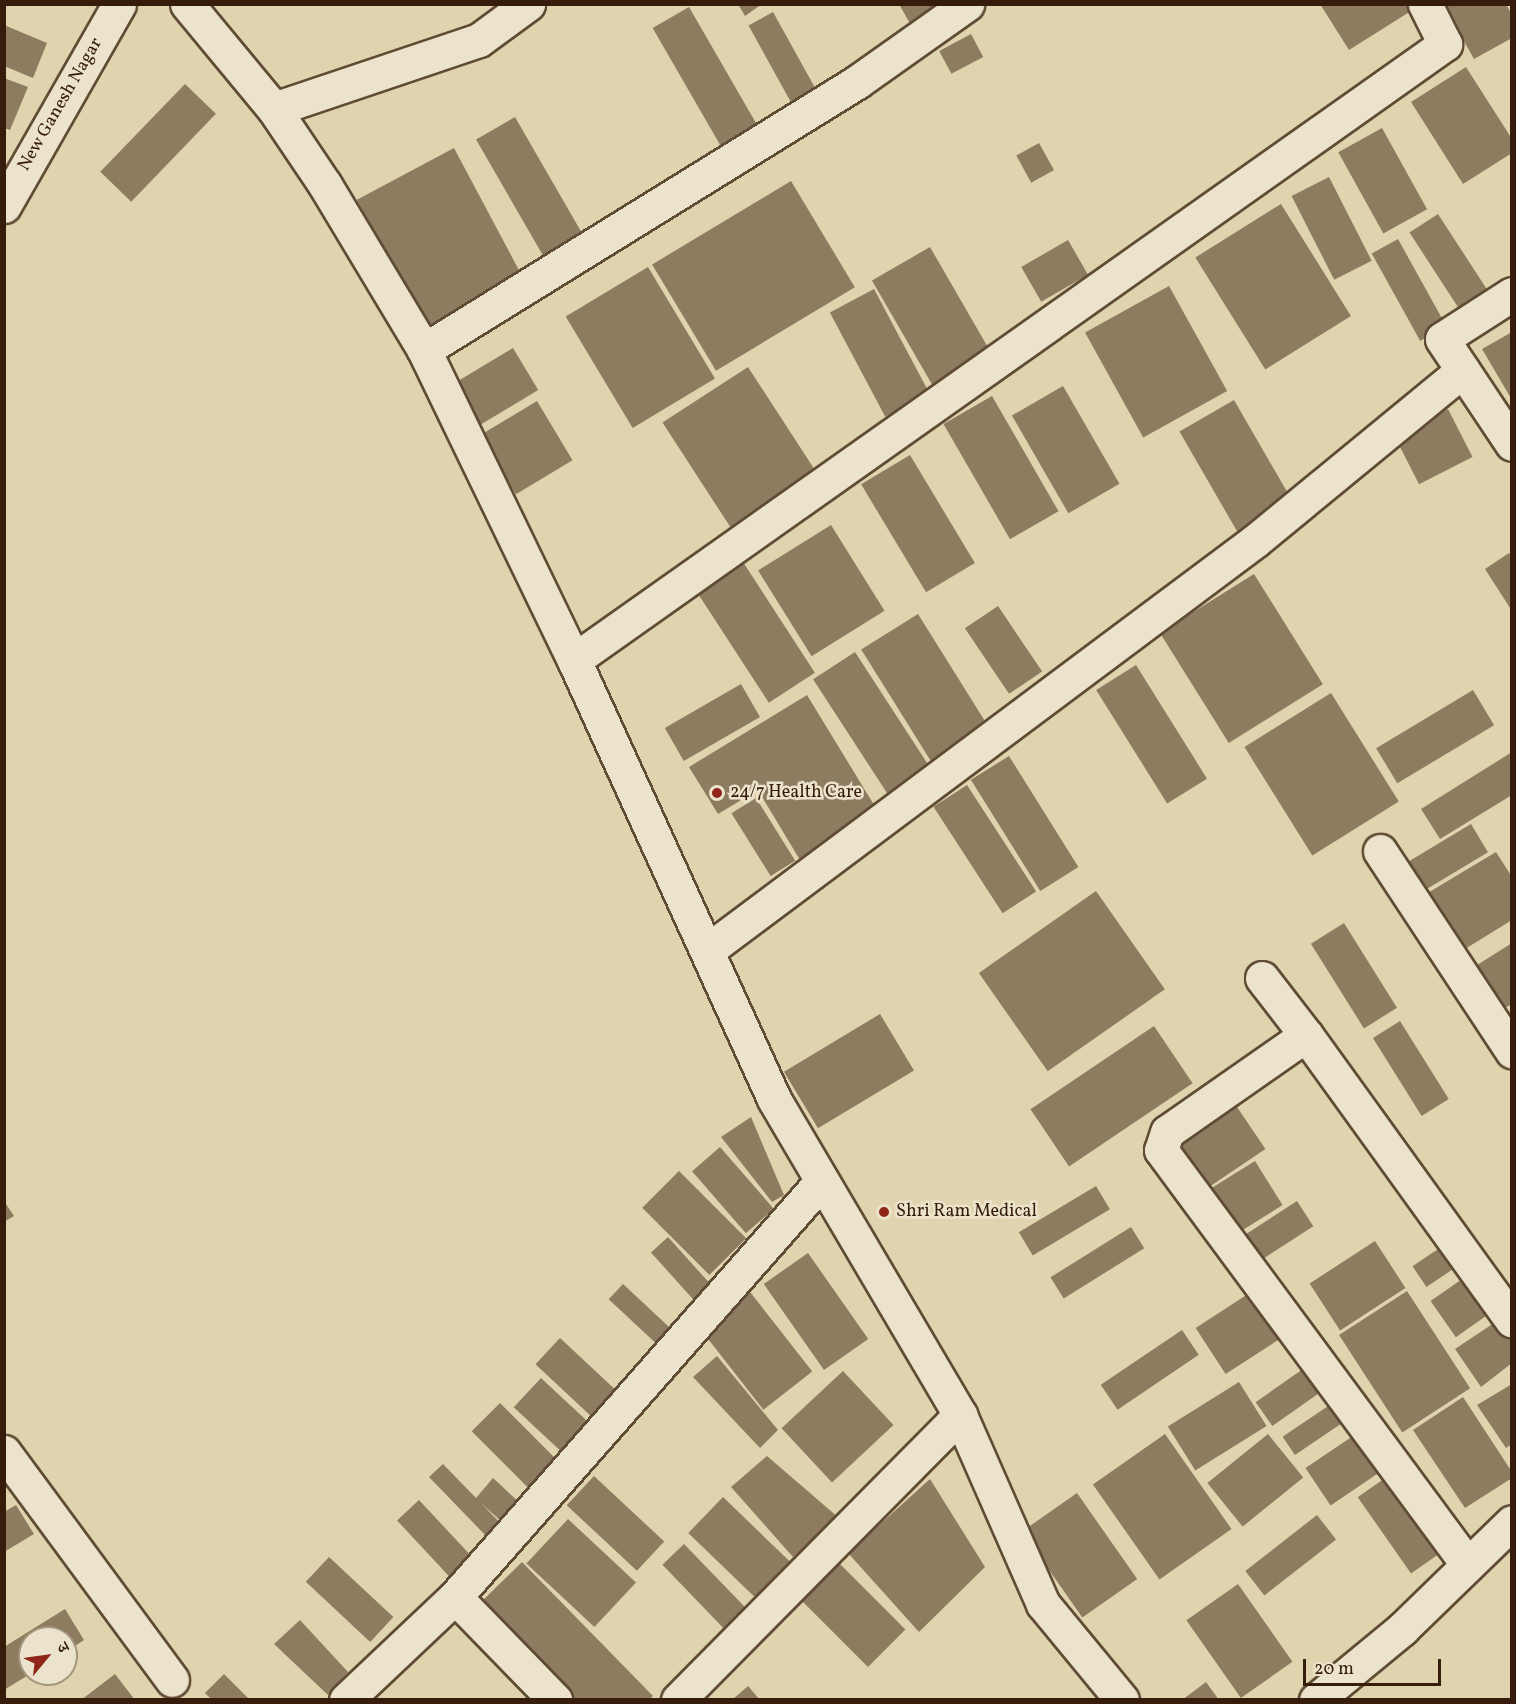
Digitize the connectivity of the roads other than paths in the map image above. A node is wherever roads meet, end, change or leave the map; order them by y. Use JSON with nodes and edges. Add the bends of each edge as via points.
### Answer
{"nodes":[{"id":1,"x":119,"y":4,"type":"edge"},
{"id":2,"x":187,"y":4,"type":"edge"},
{"id":3,"x":528,"y":4,"type":"edge"},
{"id":4,"x":967,"y":4,"type":"edge"},
{"id":5,"x":1425,"y":4,"type":"edge"},
{"id":6,"x":274,"y":109,"type":"junction"},
{"id":7,"x":4,"y":206,"type":"edge"},
{"id":8,"x":1512,"y":294,"type":"edge"},
{"id":9,"x":424,"y":350,"type":"junction"},
{"id":10,"x":1463,"y":370,"type":"junction"},
{"id":11,"x":1512,"y":444,"type":"edge"},
{"id":12,"x":574,"y":660,"type":"junction"},
{"id":13,"x":1380,"y":851,"type":"dead end"},
{"id":14,"x":708,"y":950,"type":"junction"},
{"id":15,"x":1262,"y":978,"type":"dead end"},
{"id":16,"x":1306,"y":1035,"type":"junction"},
{"id":17,"x":1512,"y":1051,"type":"edge"},
{"id":18,"x":821,"y":1182,"type":"junction"},
{"id":19,"x":1512,"y":1322,"type":"edge"},
{"id":20,"x":960,"y":1415,"type":"junction"},
{"id":21,"x":4,"y":1452,"type":"edge"},
{"id":22,"x":1512,"y":1522,"type":"edge"},
{"id":23,"x":1468,"y":1565,"type":"junction"},
{"id":24,"x":455,"y":1597,"type":"junction"},
{"id":25,"x":172,"y":1680,"type":"dead end"},
{"id":26,"x":346,"y":1700,"type":"edge"},
{"id":27,"x":555,"y":1700,"type":"edge"},
{"id":28,"x":678,"y":1700,"type":"edge"},
{"id":29,"x":1122,"y":1700,"type":"edge"},
{"id":30,"x":1316,"y":1700,"type":"edge"}],
"edges":[{"from":1,"to":7,"type":"street","name":"New Ganesh Nagar"},
{"from":2,"to":6,"type":"street"},
{"from":3,"to":6,"type":"street","via":[[479,40]]},
{"from":4,"to":9,"type":"street","via":[[857,82]]},
{"from":5,"to":12,"type":"street","via":[[1445,44]]},
{"from":6,"to":9,"type":"street","via":[[325,185]]},
{"from":8,"to":10,"type":"street","via":[[1442,339]]},
{"from":9,"to":12,"type":"street"},
{"from":10,"to":11,"type":"street"},
{"from":10,"to":14,"type":"street","via":[[1255,542]]},
{"from":12,"to":14,"type":"street"},
{"from":13,"to":17,"type":"street"},
{"from":14,"to":18,"type":"street","via":[[774,1099]]},
{"from":15,"to":16,"type":"street"},
{"from":16,"to":19,"type":"street"},
{"from":16,"to":23,"type":"street","via":[[1167,1132],[1161,1150]]},
{"from":18,"to":20,"type":"street"},
{"from":18,"to":24,"type":"street"},
{"from":20,"to":28,"type":"street"},
{"from":20,"to":29,"type":"street","via":[[1043,1604]]},
{"from":21,"to":25,"type":"street"},
{"from":22,"to":23,"type":"street"},
{"from":23,"to":30,"type":"street","via":[[1402,1629]]},
{"from":24,"to":26,"type":"street"},
{"from":24,"to":27,"type":"street"}]}
